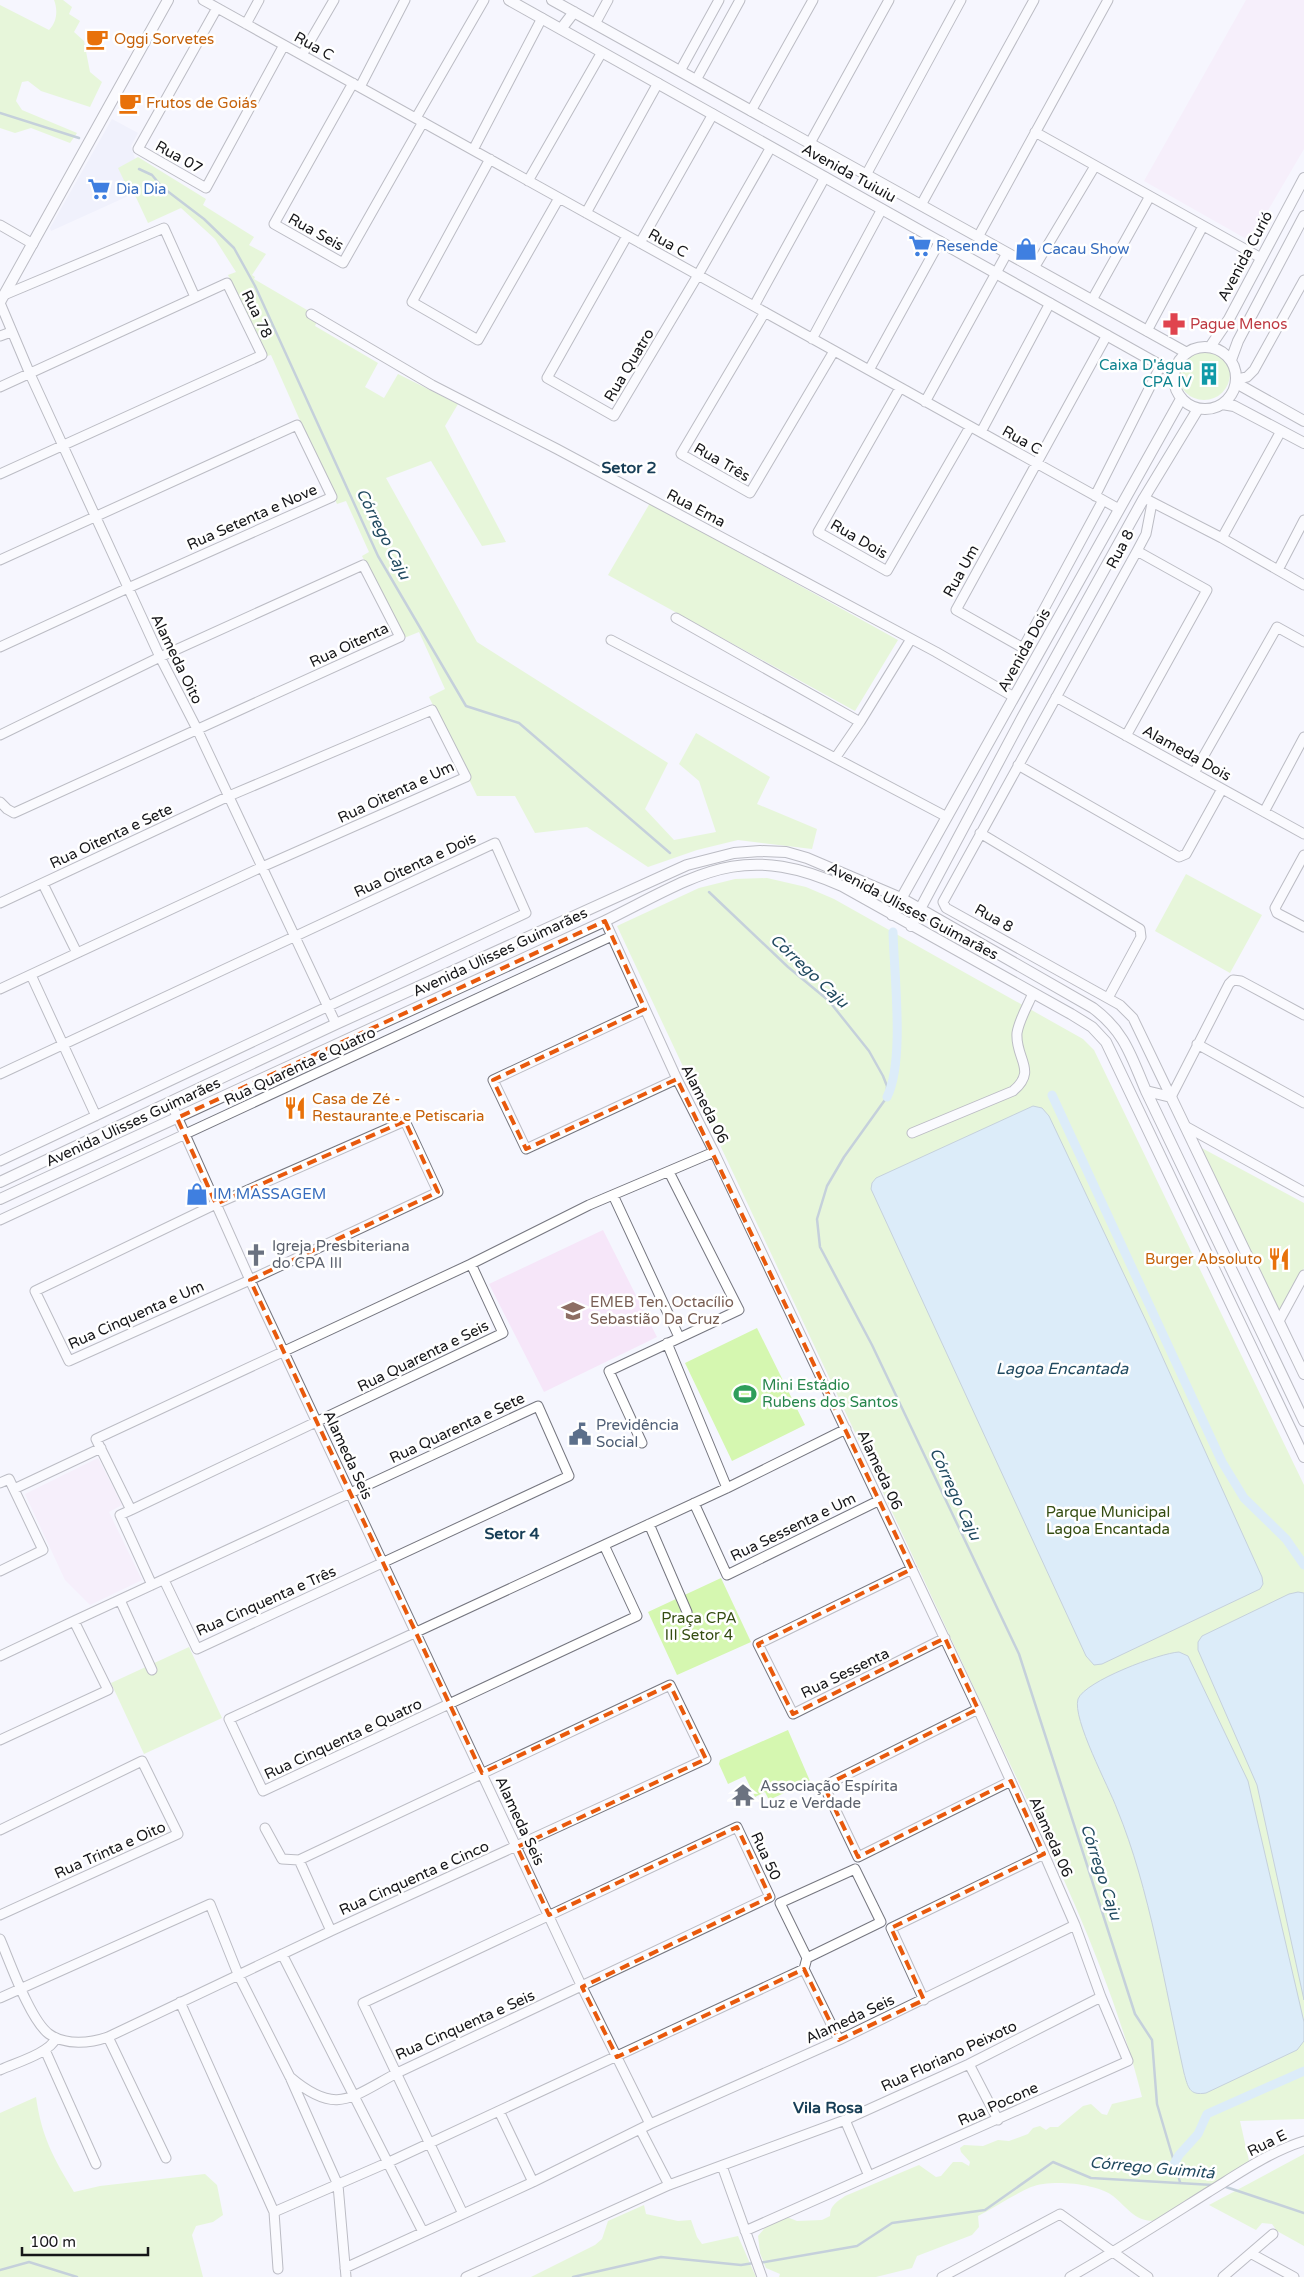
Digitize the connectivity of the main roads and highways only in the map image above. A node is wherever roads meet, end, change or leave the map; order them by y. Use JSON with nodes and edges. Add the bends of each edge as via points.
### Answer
{"nodes":[{"id":1,"x":509,"y":0,"type":"edge"},
{"id":2,"x":552,"y":0,"type":"edge"},
{"id":3,"x":167,"y":1,"type":"edge"},
{"id":4,"x":574,"y":12,"type":"junction"},
{"id":5,"x":561,"y":29,"type":"junction"},
{"id":6,"x":1304,"y":178,"type":"edge"},
{"id":7,"x":1304,"y":216,"type":"edge"},
{"id":8,"x":1,"y":300,"type":"edge"},
{"id":9,"x":1210,"y":347,"type":"junction"},
{"id":10,"x":1186,"y":353,"type":"junction"},
{"id":11,"x":1231,"y":360,"type":"junction"},
{"id":12,"x":1174,"y":373,"type":"junction"},
{"id":13,"x":1236,"y":381,"type":"junction"},
{"id":14,"x":1181,"y":398,"type":"junction"},
{"id":15,"x":1222,"y":404,"type":"junction"},
{"id":16,"x":1198,"y":409,"type":"junction"},
{"id":17,"x":1304,"y":421,"type":"edge"},
{"id":18,"x":1304,"y":443,"type":"edge"},
{"id":19,"x":687,"y":865,"type":"junction"},
{"id":20,"x":697,"y":876,"type":"junction"},
{"id":21,"x":901,"y":898,"type":"junction"},
{"id":22,"x":919,"y":908,"type":"junction"},
{"id":23,"x":892,"y":915,"type":"junction"},
{"id":24,"x":911,"y":926,"type":"junction"},
{"id":25,"x":1146,"y":1091,"type":"junction"},
{"id":26,"x":0,"y":1182,"type":"edge"},
{"id":27,"x":0,"y":1199,"type":"edge"},
{"id":28,"x":1304,"y":1374,"type":"edge"},
{"id":29,"x":1304,"y":1421,"type":"edge"},
{"id":30,"x":1304,"y":1456,"type":"edge"}],
"edges":[{"from":1,"to":5,"type":"main road","name":"Avenida Tuiuiu"},
{"from":2,"to":4,"type":"main road","name":"Avenida Tuiuiu"},
{"from":3,"to":8,"type":"main road"},
{"from":4,"to":5,"type":"main road"},
{"from":4,"to":10,"type":"main road","name":"Avenida Tuiuiu"},
{"from":5,"to":12,"type":"main road","name":"Avenida Tuiuiu"},
{"from":6,"to":9,"type":"main road","name":"Avenida Curió","via":[[1229,319]]},
{"from":7,"to":11,"type":"main road"},
{"from":9,"to":10,"type":"main road"},
{"from":9,"to":11,"type":"main road"},
{"from":10,"to":12,"type":"main road"},
{"from":11,"to":13,"type":"main road"},
{"from":12,"to":14,"type":"main road"},
{"from":13,"to":15,"type":"main road","via":[[1234,391]]},
{"from":13,"to":17,"type":"main road"},
{"from":14,"to":16,"type":"main road"},
{"from":14,"to":21,"type":"main road","name":"Avenida Dois"},
{"from":15,"to":16,"type":"main road"},
{"from":15,"to":18,"type":"main road","via":[[1234,406]]},
{"from":16,"to":22,"type":"main road","name":"Avenida Dois","via":[[1023,716]]},
{"from":19,"to":20,"type":"main road"},
{"from":19,"to":21,"type":"main road","name":"Avenida Ulisses Guimarães","via":[[734,853],[786,852],[830,866]]},
{"from":19,"to":26,"type":"main road","name":"Avenida Ulisses Guimarães","via":[[336,1024]]},
{"from":20,"to":23,"type":"main road","name":"Avenida Ulisses Guimarães","via":[[740,864],[782,866],[833,882]]},
{"from":20,"to":27,"type":"main road","name":"Avenida Ulisses Guimarães"},
{"from":21,"to":22,"type":"main road","name":"Avenida Ulisses Guimarães"},
{"from":21,"to":23,"type":"main road","name":"Avenida Dois"},
{"from":22,"to":24,"type":"main road","name":"Avenida Dois"},
{"from":22,"to":25,"type":"main road","name":"Avenida Ulisses Guimarães","via":[[1107,1018],[1126,1043]]},
{"from":23,"to":24,"type":"main road","name":"Avenida Ulisses Guimarães"},
{"from":24,"to":30,"type":"main road","name":"Avenida Ulisses Guimarães","via":[[1092,1027],[1106,1042]]},
{"from":25,"to":28,"type":"main road","name":"Rua 8","via":[[1171,1097]]},
{"from":25,"to":29,"type":"main road","name":"Avenida Ulisses Guimarães"}]}
